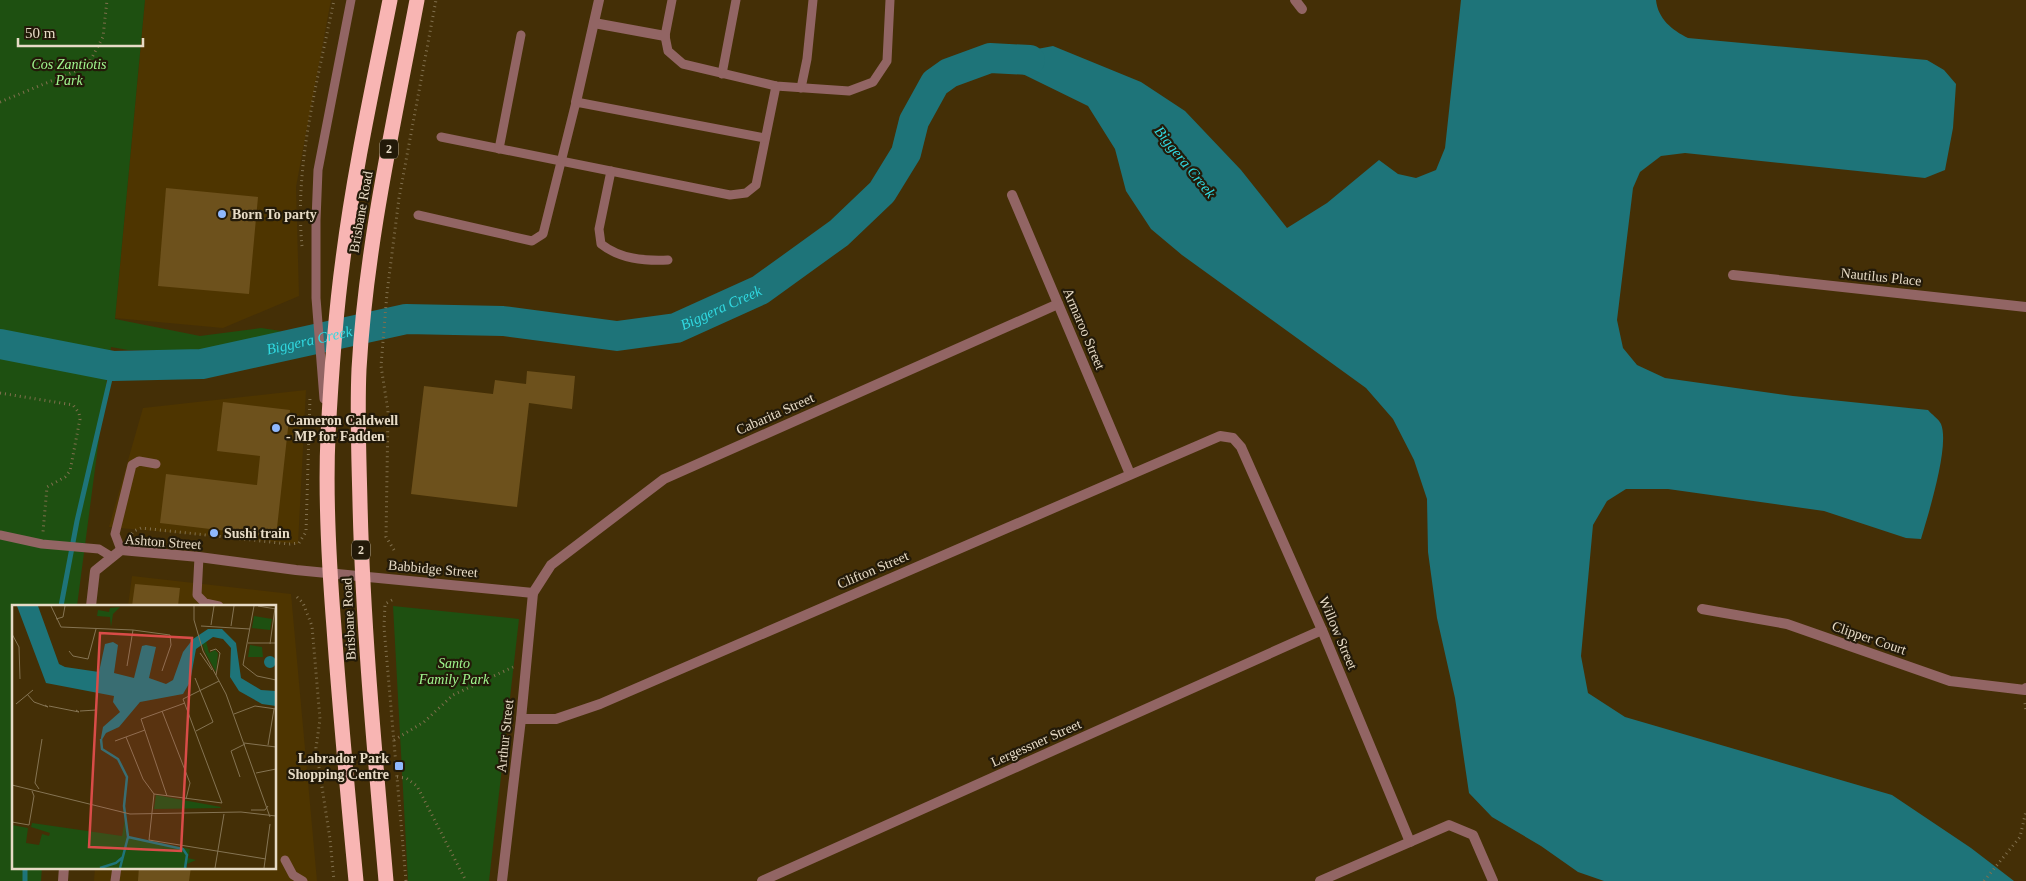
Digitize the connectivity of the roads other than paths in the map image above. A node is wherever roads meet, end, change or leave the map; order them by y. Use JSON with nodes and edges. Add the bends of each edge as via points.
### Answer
{"nodes":[{"id":1,"x":352,"y":0,"type":"edge"},
{"id":2,"x":390,"y":0,"type":"edge"},
{"id":3,"x":417,"y":0,"type":"edge"},
{"id":4,"x":599,"y":0,"type":"edge"},
{"id":5,"x":672,"y":0,"type":"edge"},
{"id":6,"x":736,"y":0,"type":"edge"},
{"id":7,"x":813,"y":0,"type":"edge"},
{"id":8,"x":890,"y":0,"type":"edge"},
{"id":9,"x":1295,"y":0,"type":"edge"},
{"id":10,"x":1302,"y":9,"type":"dead end"},
{"id":11,"x":594,"y":22,"type":"junction"},
{"id":12,"x":520,"y":35,"type":"dead end"},
{"id":13,"x":665,"y":36,"type":"junction"},
{"id":14,"x":722,"y":74,"type":"junction"},
{"id":15,"x":776,"y":86,"type":"junction"},
{"id":16,"x":800,"y":88,"type":"junction"},
{"id":17,"x":576,"y":102,"type":"junction"},
{"id":18,"x":441,"y":137,"type":"dead end"},
{"id":19,"x":765,"y":138,"type":"junction"},
{"id":20,"x":499,"y":149,"type":"junction"},
{"id":21,"x":562,"y":161,"type":"junction"},
{"id":22,"x":611,"y":171,"type":"junction"},
{"id":23,"x":1012,"y":195,"type":"dead end"},
{"id":24,"x":418,"y":215,"type":"dead end"},
{"id":25,"x":668,"y":260,"type":"dead end"},
{"id":26,"x":1733,"y":275,"type":"dead end"},
{"id":27,"x":1058,"y":304,"type":"junction"},
{"id":28,"x":2026,"y":307,"type":"edge"},
{"id":29,"x":327,"y":375,"type":"junction"},
{"id":30,"x":1233,"y":438,"type":"joint"},
{"id":31,"x":156,"y":464,"type":"dead end"},
{"id":32,"x":1130,"y":474,"type":"junction"},
{"id":33,"x":0,"y":535,"type":"edge"},
{"id":34,"x":121,"y":550,"type":"junction"},
{"id":35,"x":112,"y":557,"type":"junction"},
{"id":36,"x":199,"y":557,"type":"junction"},
{"id":37,"x":330,"y":574,"type":"junction"},
{"id":38,"x":362,"y":576,"type":"junction"},
{"id":39,"x":533,"y":593,"type":"junction"},
{"id":40,"x":91,"y":605,"type":"edge"},
{"id":41,"x":214,"y":605,"type":"edge"},
{"id":42,"x":1702,"y":609,"type":"dead end"},
{"id":43,"x":1322,"y":630,"type":"junction"},
{"id":44,"x":2026,"y":688,"type":"edge"},
{"id":45,"x":521,"y":719,"type":"junction"},
{"id":46,"x":1410,"y":842,"type":"junction"},
{"id":47,"x":285,"y":860,"type":"dead end"},
{"id":48,"x":64,"y":868,"type":"edge"},
{"id":49,"x":117,"y":868,"type":"edge"},
{"id":50,"x":63,"y":881,"type":"edge"},
{"id":51,"x":115,"y":881,"type":"edge"},
{"id":52,"x":302,"y":881,"type":"edge"},
{"id":53,"x":356,"y":881,"type":"edge"},
{"id":54,"x":386,"y":881,"type":"edge"},
{"id":55,"x":502,"y":881,"type":"edge"},
{"id":56,"x":762,"y":881,"type":"edge"},
{"id":57,"x":1320,"y":881,"type":"edge"},
{"id":58,"x":1493,"y":881,"type":"edge"}],
"edges":[{"from":1,"to":29,"type":"lane","name":"Brisbane Road","via":[[318,170],[316,298]]},
{"from":2,"to":29,"type":"highway","name":"Brisbane Road","number":"2","via":[[357,168]]},
{"from":3,"to":38,"type":"highway","name":"Brisbane Road","number":"2","via":[[372,238],[364,299],[358,453]]},
{"from":4,"to":11,"type":"street"},
{"from":5,"to":13,"type":"lane"},
{"from":6,"to":14,"type":"lane"},
{"from":7,"to":16,"type":"lane","via":[[807,59]]},
{"from":8,"to":16,"type":"lane","via":[[887,61],[873,82],[849,91]]},
{"from":9,"to":10,"type":"street"},
{"from":11,"to":13,"type":"street"},
{"from":11,"to":17,"type":"street"},
{"from":12,"to":20,"type":"lane"},
{"from":13,"to":14,"type":"lane","via":[[668,51],[683,64]]},
{"from":14,"to":15,"type":"lane"},
{"from":15,"to":16,"type":"lane"},
{"from":15,"to":19,"type":"lane"},
{"from":17,"to":19,"type":"lane"},
{"from":17,"to":21,"type":"lane"},
{"from":18,"to":20,"type":"lane"},
{"from":19,"to":22,"type":"lane","via":[[756,185],[746,193],[730,195]]},
{"from":20,"to":21,"type":"lane"},
{"from":21,"to":22,"type":"lane"},
{"from":21,"to":24,"type":"lane","via":[[543,234],[532,241]]},
{"from":22,"to":25,"type":"lane","via":[[599,230],[601,244],[611,253],[646,261]]},
{"from":23,"to":27,"type":"street","name":"Armaroo Street"},
{"from":26,"to":28,"type":"street","name":"Nautilus Place"},
{"from":27,"to":32,"type":"street","name":"Armaroo Street"},
{"from":27,"to":39,"type":"street","name":"Cabarita Street","via":[[664,479],[551,565]]},
{"from":29,"to":37,"type":"highway","name":"Brisbane Road","number":"2"},
{"from":30,"to":32,"type":"street","name":"Clifton Street","via":[[1220,436]]},
{"from":30,"to":43,"type":"street","name":"Willow Street","via":[[1241,448]]},
{"from":31,"to":34,"type":"lane","via":[[139,461],[132,465],[115,534]]},
{"from":32,"to":45,"type":"street","name":"Clifton Street","via":[[600,704],[556,719]]},
{"from":33,"to":35,"type":"lane","via":[[42,544],[99,549]]},
{"from":34,"to":35,"type":"street","name":"Ashton Street"},
{"from":34,"to":36,"type":"street","name":"Ashton Street"},
{"from":35,"to":40,"type":"street","name":"Ashton Street","via":[[95,571]]},
{"from":36,"to":37,"type":"street","name":"Ashton Street"},
{"from":36,"to":41,"type":"lane","via":[[196,595],[205,603]]},
{"from":37,"to":38,"type":"street","name":"Babbidge Street"},
{"from":37,"to":53,"type":"highway","name":"Brisbane Road","number":"2"},
{"from":38,"to":39,"type":"street","name":"Babbidge Street"},
{"from":38,"to":54,"type":"highway","name":"Brisbane Road","number":"2"},
{"from":39,"to":45,"type":"street","name":"Arthur Street"},
{"from":42,"to":44,"type":"street","name":"Clipper Court","via":[[1787,624],[1950,681]]},
{"from":43,"to":46,"type":"street","name":"Willow Street"},
{"from":43,"to":56,"type":"street","name":"Lergessner Street"},
{"from":45,"to":55,"type":"street","name":"Arthur Street"},
{"from":46,"to":57,"type":"street"},
{"from":46,"to":58,"type":"street","via":[[1449,825],[1473,835]]},
{"from":47,"to":52,"type":"lane","via":[[293,875]]},
{"from":48,"to":50,"type":"street"},
{"from":49,"to":51,"type":"lane"}]}
